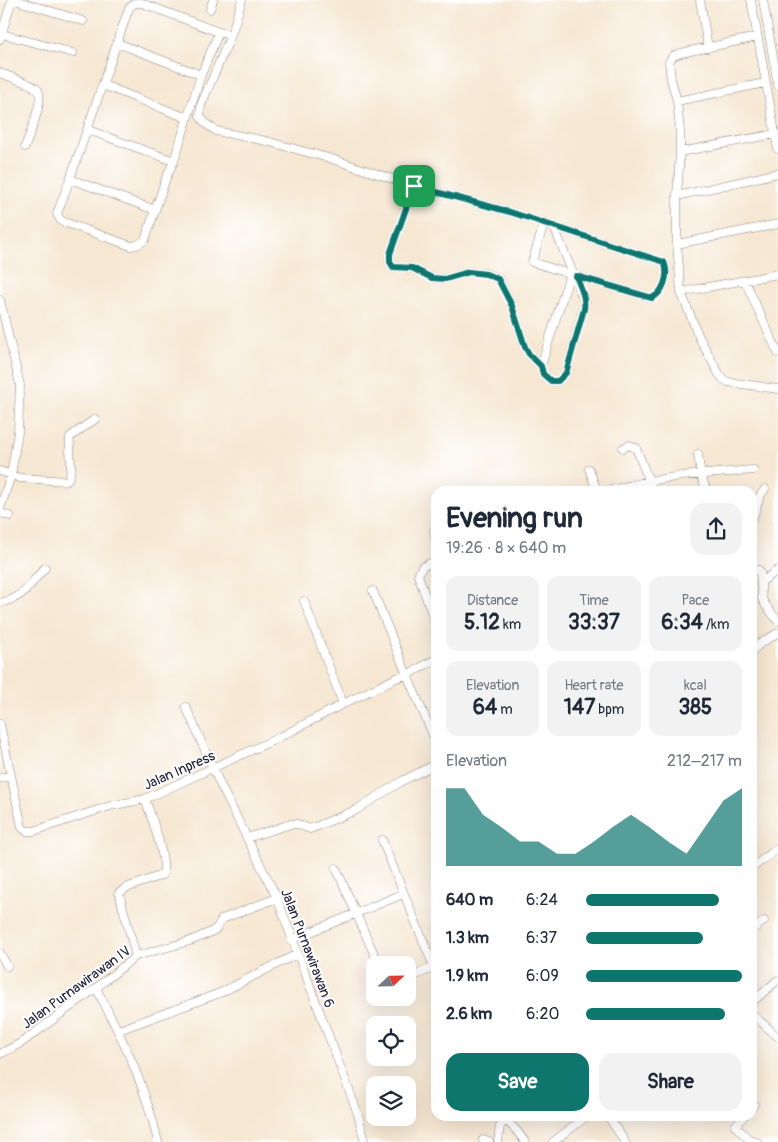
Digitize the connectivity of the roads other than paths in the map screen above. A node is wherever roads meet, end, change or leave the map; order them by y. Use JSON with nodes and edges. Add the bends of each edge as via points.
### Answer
{"nodes":[{"id":1,"x":13,"y":0,"type":"edge"},
{"id":2,"x":242,"y":0,"type":"edge"},
{"id":3,"x":700,"y":0,"type":"edge"},
{"id":4,"x":751,"y":0,"type":"edge"},
{"id":5,"x":763,"y":0,"type":"edge"},
{"id":6,"x":83,"y":21,"type":"dead end"},
{"id":7,"x":219,"y":32,"type":"junction"},
{"id":8,"x":231,"y":35,"type":"junction"},
{"id":9,"x":1,"y":36,"type":"edge"},
{"id":10,"x":757,"y":37,"type":"junction"},
{"id":11,"x":117,"y":43,"type":"junction"},
{"id":12,"x":708,"y":48,"type":"junction"},
{"id":13,"x":73,"y":53,"type":"dead end"},
{"id":14,"x":776,"y":63,"type":"edge"},
{"id":15,"x":763,"y":66,"type":"junction"},
{"id":16,"x":0,"y":73,"type":"edge"},
{"id":17,"x":201,"y":75,"type":"junction"},
{"id":18,"x":765,"y":83,"type":"junction"},
{"id":19,"x":103,"y":85,"type":"junction"},
{"id":20,"x":778,"y":85,"type":"edge"},
{"id":21,"x":677,"y":101,"type":"junction"},
{"id":22,"x":187,"y":118,"type":"junction"},
{"id":23,"x":88,"y":130,"type":"junction"},
{"id":24,"x":775,"y":134,"type":"junction"},
{"id":25,"x":25,"y":147,"type":"dead end"},
{"id":26,"x":778,"y":150,"type":"edge"},
{"id":27,"x":680,"y":152,"type":"junction"},
{"id":28,"x":174,"y":161,"type":"junction"},
{"id":29,"x":778,"y":173,"type":"edge"},
{"id":30,"x":70,"y":179,"type":"junction"},
{"id":31,"x":414,"y":186,"type":"junction"},
{"id":32,"x":677,"y":196,"type":"junction"},
{"id":33,"x":155,"y":210,"type":"junction"},
{"id":34,"x":544,"y":224,"type":"junction"},
{"id":35,"x":778,"y":224,"type":"edge"},
{"id":36,"x":554,"y":228,"type":"junction"},
{"id":37,"x":677,"y":244,"type":"junction"},
{"id":38,"x":778,"y":274,"type":"edge"},
{"id":39,"x":573,"y":275,"type":"junction"},
{"id":40,"x":745,"y":281,"type":"junction"},
{"id":41,"x":681,"y":292,"type":"junction"},
{"id":42,"x":0,"y":300,"type":"edge"},
{"id":43,"x":778,"y":353,"type":"edge"},
{"id":44,"x":541,"y":366,"type":"junction"},
{"id":45,"x":778,"y":390,"type":"edge"},
{"id":46,"x":95,"y":419,"type":"dead end"},
{"id":47,"x":623,"y":448,"type":"dead end"},
{"id":48,"x":698,"y":454,"type":"dead end"},
{"id":49,"x":589,"y":469,"type":"dead end"},
{"id":50,"x":753,"y":470,"type":"dead end"},
{"id":51,"x":0,"y":471,"type":"edge"},
{"id":52,"x":11,"y":475,"type":"junction"},
{"id":53,"x":701,"y":476,"type":"junction"},
{"id":54,"x":649,"y":482,"type":"junction"},
{"id":55,"x":595,"y":486,"type":"edge"},
{"id":56,"x":630,"y":486,"type":"edge"},
{"id":57,"x":651,"y":486,"type":"edge"},
{"id":58,"x":705,"y":486,"type":"edge"},
{"id":59,"x":765,"y":489,"type":"dead end"},
{"id":60,"x":757,"y":505,"type":"edge"},
{"id":61,"x":0,"y":509,"type":"edge"},
{"id":62,"x":0,"y":512,"type":"edge"},
{"id":63,"x":10,"y":516,"type":"dead end"},
{"id":64,"x":431,"y":562,"type":"edge"},
{"id":65,"x":46,"y":568,"type":"dead end"},
{"id":66,"x":757,"y":570,"type":"edge"},
{"id":67,"x":778,"y":570,"type":"edge"},
{"id":68,"x":761,"y":582,"type":"junction"},
{"id":69,"x":373,"y":591,"type":"dead end"},
{"id":70,"x":304,"y":601,"type":"dead end"},
{"id":71,"x":0,"y":603,"type":"edge"},
{"id":72,"x":431,"y":611,"type":"edge"},
{"id":73,"x":778,"y":620,"type":"edge"},
{"id":74,"x":778,"y":633,"type":"edge"},
{"id":75,"x":757,"y":647,"type":"edge"},
{"id":76,"x":431,"y":661,"type":"edge"},
{"id":77,"x":407,"y":674,"type":"junction"},
{"id":78,"x":343,"y":704,"type":"junction"},
{"id":79,"x":186,"y":707,"type":"dead end"},
{"id":80,"x":0,"y":724,"type":"edge"},
{"id":81,"x":431,"y":730,"type":"edge"},
{"id":82,"x":431,"y":766,"type":"edge"},
{"id":83,"x":213,"y":768,"type":"junction"},
{"id":84,"x":10,"y":776,"type":"junction"},
{"id":85,"x":0,"y":778,"type":"edge"},
{"id":86,"x":145,"y":799,"type":"junction"},
{"id":87,"x":247,"y":838,"type":"junction"},
{"id":88,"x":382,"y":840,"type":"dead end"},
{"id":89,"x":778,"y":848,"type":"edge"},
{"id":90,"x":757,"y":864,"type":"edge"},
{"id":91,"x":336,"y":868,"type":"dead end"},
{"id":92,"x":403,"y":894,"type":"junction"},
{"id":93,"x":277,"y":898,"type":"junction"},
{"id":94,"x":357,"y":912,"type":"junction"},
{"id":95,"x":764,"y":921,"type":"dead end"},
{"id":96,"x":757,"y":926,"type":"edge"},
{"id":97,"x":292,"y":940,"type":"junction"},
{"id":98,"x":0,"y":953,"type":"edge"},
{"id":99,"x":297,"y":954,"type":"junction"},
{"id":100,"x":136,"y":956,"type":"junction"},
{"id":101,"x":375,"y":956,"type":"edge"},
{"id":102,"x":431,"y":958,"type":"edge"},
{"id":103,"x":7,"y":966,"type":"dead end"},
{"id":104,"x":431,"y":969,"type":"edge"},
{"id":105,"x":416,"y":975,"type":"edge"},
{"id":106,"x":778,"y":980,"type":"edge"},
{"id":107,"x":96,"y":988,"type":"junction"},
{"id":108,"x":757,"y":998,"type":"edge"},
{"id":109,"x":757,"y":1018,"type":"edge"},
{"id":110,"x":119,"y":1030,"type":"junction"},
{"id":111,"x":778,"y":1037,"type":"edge"},
{"id":112,"x":0,"y":1054,"type":"edge"},
{"id":113,"x":505,"y":1121,"type":"edge"},
{"id":114,"x":507,"y":1121,"type":"edge"},
{"id":115,"x":580,"y":1121,"type":"edge"},
{"id":116,"x":611,"y":1121,"type":"edge"},
{"id":117,"x":740,"y":1121,"type":"edge"},
{"id":118,"x":158,"y":1142,"type":"edge"},
{"id":119,"x":365,"y":1142,"type":"edge"},
{"id":120,"x":498,"y":1142,"type":"edge"},
{"id":121,"x":525,"y":1142,"type":"edge"},
{"id":122,"x":553,"y":1142,"type":"edge"},
{"id":123,"x":625,"y":1142,"type":"edge"},
{"id":124,"x":752,"y":1142,"type":"edge"}],
"edges":[{"from":1,"to":6,"type":"street"},
{"from":1,"to":9,"type":"street"},
{"from":2,"to":8,"type":"street"},
{"from":3,"to":12,"type":"street"},
{"from":4,"to":10,"type":"street"},
{"from":5,"to":14,"type":"street"},
{"from":7,"to":8,"type":"street"},
{"from":7,"to":11,"type":"street","via":[[135,3],[129,8]]},
{"from":7,"to":17,"type":"street"},
{"from":8,"to":31,"type":"street","via":[[201,104],[200,116],[205,123],[216,131],[332,159]]},
{"from":9,"to":13,"type":"street"},
{"from":10,"to":12,"type":"street"},
{"from":10,"to":15,"type":"street"},
{"from":11,"to":17,"type":"street"},
{"from":11,"to":19,"type":"street"},
{"from":12,"to":21,"type":"street","via":[[673,56],[669,62]]},
{"from":14,"to":15,"type":"street"},
{"from":14,"to":20,"type":"street"},
{"from":15,"to":18,"type":"street"},
{"from":16,"to":25,"type":"street","via":[[36,88],[40,94]]},
{"from":17,"to":22,"type":"street"},
{"from":18,"to":21,"type":"street"},
{"from":18,"to":24,"type":"street"},
{"from":19,"to":22,"type":"street"},
{"from":19,"to":23,"type":"street"},
{"from":21,"to":27,"type":"street"},
{"from":22,"to":28,"type":"street"},
{"from":23,"to":28,"type":"street"},
{"from":23,"to":30,"type":"street"},
{"from":24,"to":26,"type":"street"},
{"from":24,"to":27,"type":"street"},
{"from":27,"to":32,"type":"street"},
{"from":28,"to":33,"type":"street"},
{"from":29,"to":32,"type":"street"},
{"from":30,"to":33,"type":"street"},
{"from":30,"to":33,"type":"street","via":[[57,214],[65,224],[124,244],[137,245],[145,240]]},
{"from":31,"to":34,"type":"street"},
{"from":31,"to":44,"type":"street","via":[[390,254],[393,267],[412,268],[432,278],[445,279],[469,272],[498,279],[512,306],[525,347]]},
{"from":32,"to":37,"type":"street"},
{"from":34,"to":36,"type":"street"},
{"from":34,"to":39,"type":"street","via":[[532,262]]},
{"from":35,"to":37,"type":"street"},
{"from":36,"to":39,"type":"street"},
{"from":36,"to":39,"type":"street","via":[[664,262],[666,266],[662,288],[652,298]]},
{"from":37,"to":41,"type":"street"},
{"from":38,"to":40,"type":"street"},
{"from":39,"to":44,"type":"street"},
{"from":39,"to":44,"type":"street","via":[[585,303],[566,373],[558,381],[551,381],[543,374]]},
{"from":40,"to":41,"type":"street"},
{"from":40,"to":43,"type":"street"},
{"from":41,"to":45,"type":"street","via":[[699,337],[723,379]]},
{"from":42,"to":52,"type":"street","via":[[20,385],[18,432]]},
{"from":46,"to":52,"type":"street","via":[[70,436],[69,479]]},
{"from":47,"to":54,"type":"street","via":[[629,445],[636,448]]},
{"from":48,"to":53,"type":"street"},
{"from":49,"to":55,"type":"street"},
{"from":50,"to":53,"type":"street"},
{"from":51,"to":52,"type":"street"},
{"from":52,"to":61,"type":"street"},
{"from":53,"to":54,"type":"street"},
{"from":53,"to":58,"type":"street"},
{"from":54,"to":56,"type":"street"},
{"from":54,"to":57,"type":"street"},
{"from":59,"to":60,"type":"street"},
{"from":62,"to":63,"type":"street"},
{"from":64,"to":72,"type":"street","via":[[422,567],[418,575]]},
{"from":65,"to":71,"type":"street","via":[[30,588],[18,597]]},
{"from":66,"to":68,"type":"street"},
{"from":67,"to":68,"type":"street"},
{"from":68,"to":73,"type":"street","via":[[764,603]]},
{"from":69,"to":77,"type":"street"},
{"from":70,"to":78,"type":"street"},
{"from":74,"to":75,"type":"street"},
{"from":76,"to":77,"type":"street","name":"Jalan Inpress"},
{"from":77,"to":78,"type":"street","name":"Jalan Inpress"},
{"from":77,"to":81,"type":"street"},
{"from":78,"to":83,"type":"street","name":"Jalan Inpress"},
{"from":79,"to":83,"type":"street","name":"Jalan Purnawirawan 6"},
{"from":80,"to":84,"type":"street","name":"Jalan Inpress"},
{"from":82,"to":87,"type":"street","via":[[356,810],[310,830],[291,824]]},
{"from":83,"to":86,"type":"street","name":"Jalan Inpress"},
{"from":83,"to":87,"type":"street","name":"Jalan Purnawirawan 6"},
{"from":84,"to":85,"type":"street"},
{"from":84,"to":86,"type":"street","name":"Jalan Inpress","via":[[26,831]]},
{"from":86,"to":100,"type":"street","via":[[164,871],[162,875],[120,893]]},
{"from":87,"to":93,"type":"street","name":"Jalan Purnawirawan 6"},
{"from":88,"to":92,"type":"street"},
{"from":89,"to":90,"type":"street"},
{"from":91,"to":94,"type":"street"},
{"from":92,"to":94,"type":"street"},
{"from":92,"to":102,"type":"street"},
{"from":93,"to":97,"type":"street","name":"Jalan Purnawirawan 6"},
{"from":93,"to":100,"type":"street","name":"Jalan Purnawirawan IV","via":[[222,920],[209,934]]},
{"from":94,"to":97,"type":"street"},
{"from":94,"to":101,"type":"street"},
{"from":95,"to":96,"type":"street"},
{"from":97,"to":99,"type":"street","name":"Jalan Purnawirawan 6"},
{"from":98,"to":103,"type":"street"},
{"from":99,"to":110,"type":"street","via":[[220,993]]},
{"from":99,"to":119,"type":"street","name":"Jalan Purnawirawan 6","via":[[358,1114]]},
{"from":100,"to":107,"type":"street","name":"Jalan Purnawirawan IV"},
{"from":104,"to":105,"type":"street"},
{"from":106,"to":108,"type":"street"},
{"from":107,"to":110,"type":"street"},
{"from":107,"to":112,"type":"street","name":"Jalan Purnawirawan IV","via":[[21,1043]]},
{"from":109,"to":111,"type":"street"},
{"from":110,"to":118,"type":"street","via":[[142,1087]]},
{"from":113,"to":120,"type":"street","via":[[500,1126]]},
{"from":114,"to":121,"type":"street"},
{"from":115,"to":122,"type":"street"},
{"from":116,"to":123,"type":"street"},
{"from":117,"to":124,"type":"street","via":[[735,1126]]}]}
